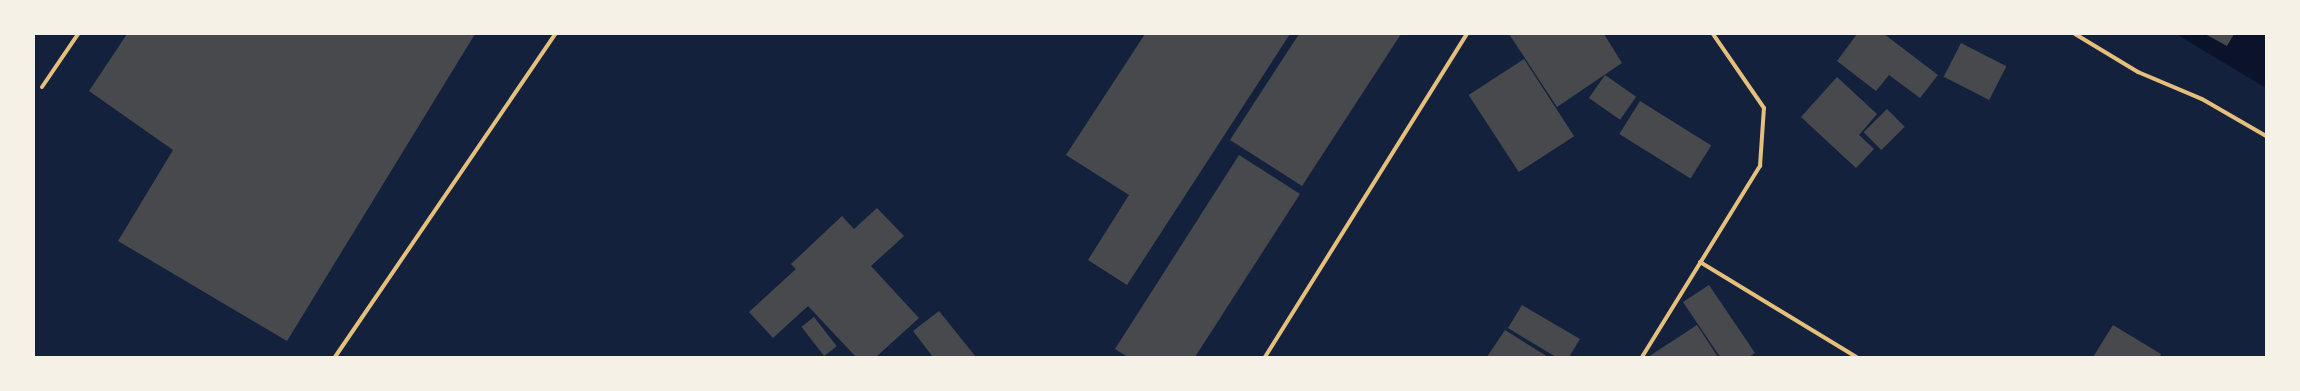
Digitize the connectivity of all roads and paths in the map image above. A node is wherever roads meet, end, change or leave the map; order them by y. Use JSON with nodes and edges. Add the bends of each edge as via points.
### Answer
{"nodes":[{"id":1,"x":78,"y":34,"type":"edge"},
{"id":2,"x":555,"y":34,"type":"edge"},
{"id":3,"x":1467,"y":34,"type":"edge"},
{"id":4,"x":1713,"y":34,"type":"edge"},
{"id":5,"x":2075,"y":34,"type":"edge"},
{"id":6,"x":42,"y":87,"type":"dead end"},
{"id":7,"x":2266,"y":136,"type":"edge"},
{"id":8,"x":1700,"y":262,"type":"junction"},
{"id":9,"x":335,"y":357,"type":"edge"},
{"id":10,"x":1265,"y":357,"type":"edge"},
{"id":11,"x":1642,"y":357,"type":"edge"},
{"id":12,"x":1856,"y":357,"type":"edge"}],
"edges":[{"from":1,"to":6,"type":"lane"},
{"from":2,"to":9,"type":"lane"},
{"from":3,"to":10,"type":"lane"},
{"from":4,"to":8,"type":"lane","via":[[1764,108],[1760,166]]},
{"from":5,"to":7,"type":"lane","via":[[2138,72],[2202,100]]},
{"from":8,"to":11,"type":"lane"},
{"from":8,"to":12,"type":"lane"}]}
